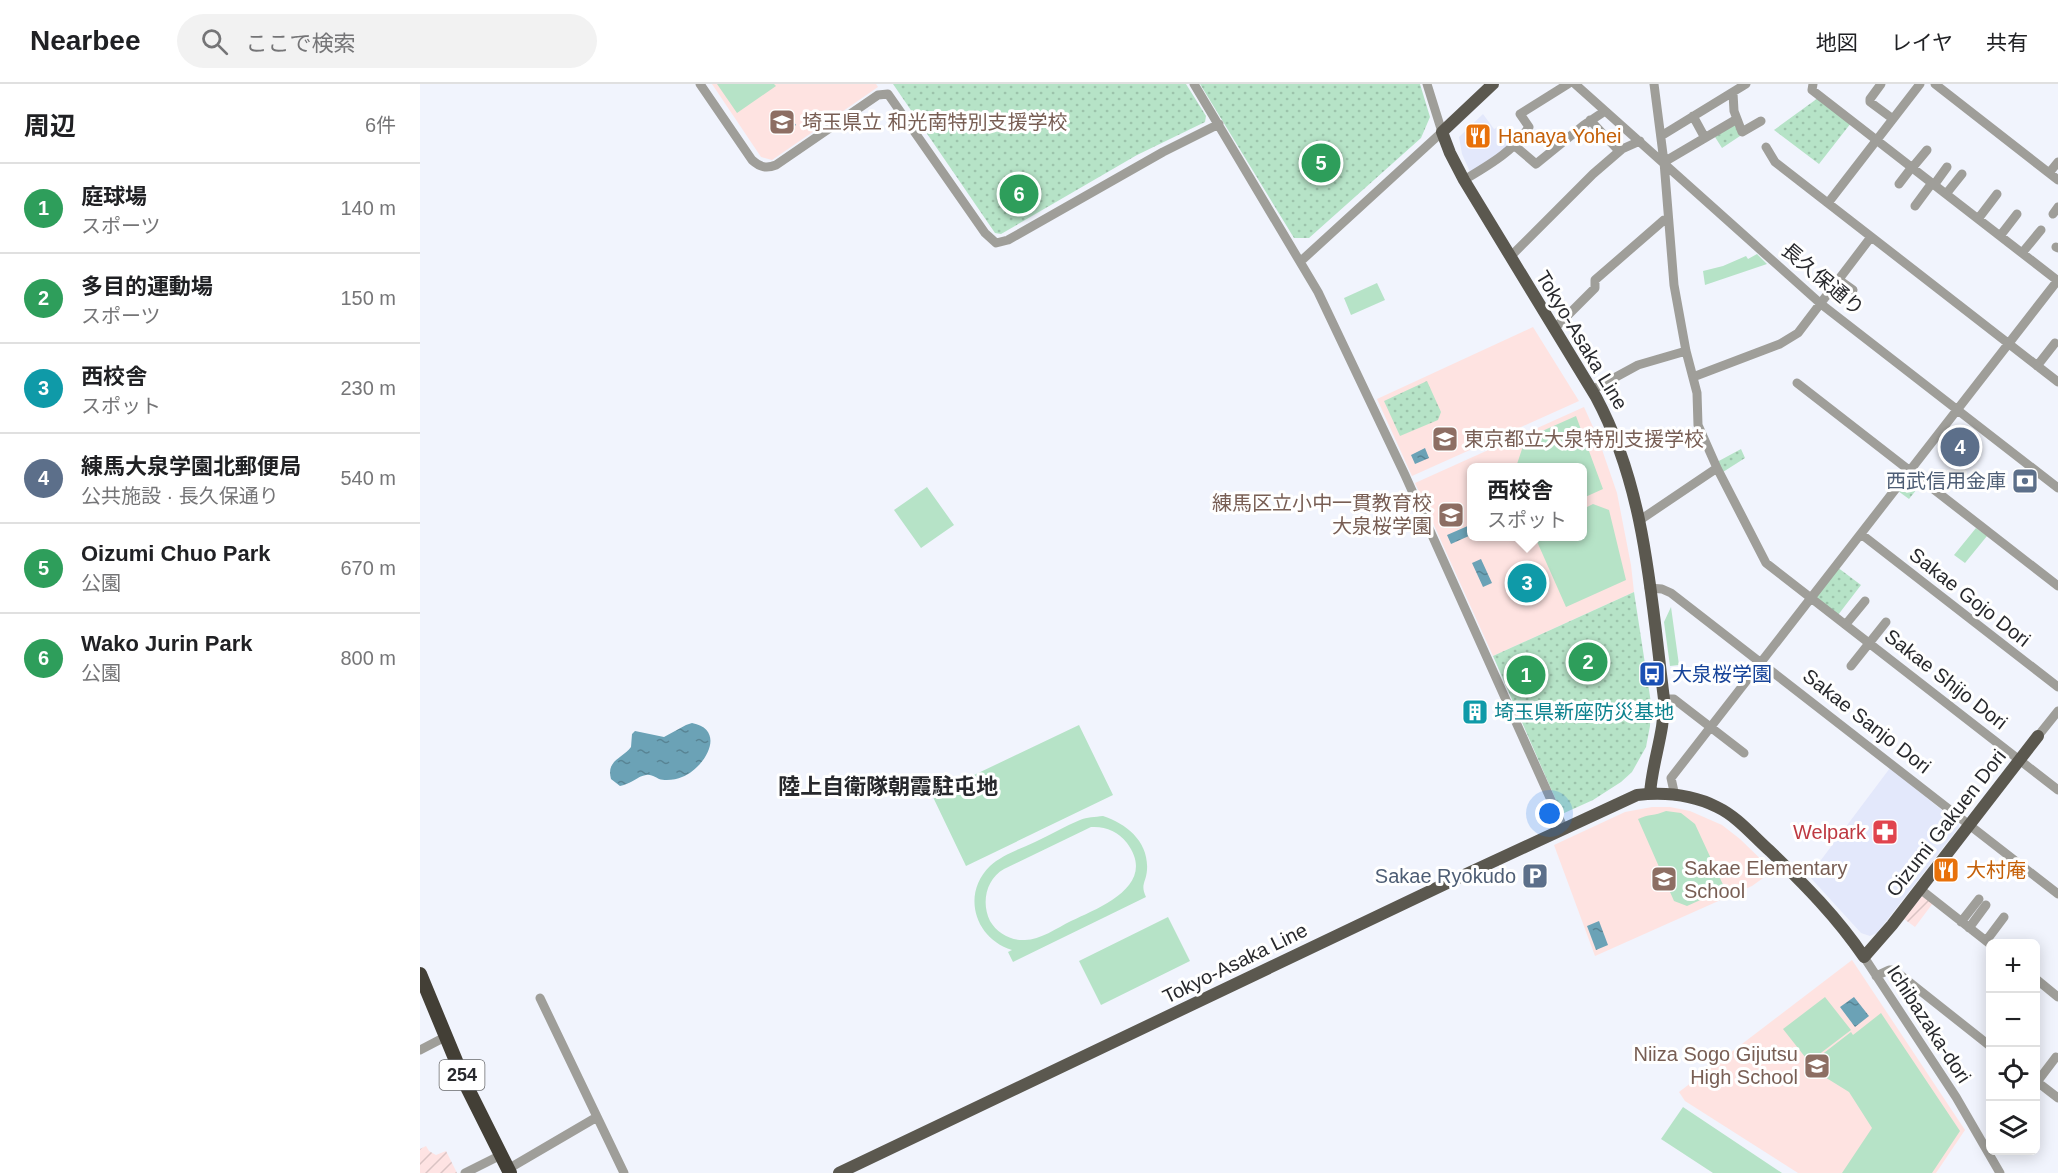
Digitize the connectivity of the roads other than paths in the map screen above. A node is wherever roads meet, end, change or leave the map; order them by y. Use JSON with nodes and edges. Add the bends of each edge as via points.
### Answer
{"nodes":[{"id":1,"x":700,"y":84,"type":"edge"},
{"id":2,"x":1194,"y":84,"type":"edge"},
{"id":3,"x":1427,"y":84,"type":"edge"},
{"id":4,"x":1493,"y":84,"type":"edge"},
{"id":5,"x":1568,"y":84,"type":"edge"},
{"id":6,"x":1575,"y":84,"type":"edge"},
{"id":7,"x":1654,"y":84,"type":"edge"},
{"id":8,"x":1746,"y":84,"type":"edge"},
{"id":9,"x":1813,"y":84,"type":"edge"},
{"id":10,"x":1881,"y":84,"type":"edge"},
{"id":11,"x":1920,"y":84,"type":"edge"},
{"id":12,"x":1935,"y":84,"type":"edge"},
{"id":13,"x":1733,"y":93,"type":"junction"},
{"id":14,"x":1605,"y":111,"type":"junction"},
{"id":15,"x":1693,"y":116,"type":"junction"},
{"id":16,"x":1737,"y":119,"type":"junction"},
{"id":17,"x":1893,"y":119,"type":"junction"},
{"id":18,"x":1590,"y":120,"type":"junction"},
{"id":19,"x":1761,"y":121,"type":"dead end"},
{"id":20,"x":1219,"y":124,"type":"junction"},
{"id":21,"x":1442,"y":132,"type":"junction"},
{"id":22,"x":1661,"y":136,"type":"junction"},
{"id":23,"x":1705,"y":138,"type":"junction"},
{"id":24,"x":1876,"y":140,"type":"junction"},
{"id":25,"x":1640,"y":141,"type":"junction"},
{"id":26,"x":1515,"y":146,"type":"junction"},
{"id":27,"x":1766,"y":147,"type":"dead end"},
{"id":28,"x":1927,"y":150,"type":"dead end"},
{"id":29,"x":1619,"y":151,"type":"junction"},
{"id":30,"x":1664,"y":162,"type":"junction"},
{"id":31,"x":2058,"y":162,"type":"edge"},
{"id":32,"x":1947,"y":167,"type":"dead end"},
{"id":33,"x":1912,"y":168,"type":"junction"},
{"id":34,"x":2049,"y":173,"type":"junction"},
{"id":35,"x":1962,"y":174,"type":"dead end"},
{"id":36,"x":1464,"y":180,"type":"junction"},
{"id":37,"x":2058,"y":180,"type":"edge"},
{"id":38,"x":1899,"y":184,"type":"dead end"},
{"id":39,"x":1933,"y":184,"type":"junction"},
{"id":40,"x":1946,"y":194,"type":"junction"},
{"id":41,"x":1997,"y":194,"type":"dead end"},
{"id":42,"x":1828,"y":203,"type":"junction"},
{"id":43,"x":1914,"y":206,"type":"dead end"},
{"id":44,"x":2017,"y":214,"type":"dead end"},
{"id":45,"x":1667,"y":219,"type":"junction"},
{"id":46,"x":1978,"y":219,"type":"junction"},
{"id":47,"x":2041,"y":230,"type":"dead end"},
{"id":48,"x":2000,"y":236,"type":"junction"},
{"id":49,"x":1871,"y":237,"type":"junction"},
{"id":50,"x":2022,"y":254,"type":"junction"},
{"id":51,"x":1510,"y":257,"type":"junction"},
{"id":52,"x":1301,"y":261,"type":"junction"},
{"id":53,"x":1839,"y":280,"type":"junction"},
{"id":54,"x":2058,"y":281,"type":"edge"},
{"id":55,"x":1853,"y":290,"type":"dead end"},
{"id":56,"x":1821,"y":304,"type":"junction"},
{"id":57,"x":1554,"y":329,"type":"junction"},
{"id":58,"x":2055,"y":343,"type":"dead end"},
{"id":59,"x":2009,"y":344,"type":"junction"},
{"id":60,"x":1686,"y":351,"type":"junction"},
{"id":61,"x":2037,"y":366,"type":"junction"},
{"id":62,"x":1693,"y":376,"type":"junction"},
{"id":63,"x":2058,"y":382,"type":"edge"},
{"id":64,"x":1797,"y":383,"type":"dead end"},
{"id":65,"x":1592,"y":390,"type":"junction"},
{"id":66,"x":1958,"y":410,"type":"junction"},
{"id":67,"x":1717,"y":468,"type":"junction"},
{"id":68,"x":1910,"y":471,"type":"junction"},
{"id":69,"x":2058,"y":488,"type":"edge"},
{"id":70,"x":1640,"y":520,"type":"junction"},
{"id":71,"x":1861,"y":534,"type":"junction"},
{"id":72,"x":2058,"y":586,"type":"edge"},
{"id":73,"x":1650,"y":588,"type":"junction"},
{"id":74,"x":1812,"y":598,"type":"junction"},
{"id":75,"x":1865,"y":601,"type":"dead end"},
{"id":76,"x":1886,"y":622,"type":"dead end"},
{"id":77,"x":1846,"y":624,"type":"junction"},
{"id":78,"x":1870,"y":642,"type":"junction"},
{"id":79,"x":1761,"y":662,"type":"junction"},
{"id":80,"x":1851,"y":666,"type":"dead end"},
{"id":81,"x":2058,"y":687,"type":"edge"},
{"id":82,"x":1664,"y":699,"type":"junction"},
{"id":83,"x":2058,"y":711,"type":"edge"},
{"id":84,"x":1711,"y":727,"type":"junction"},
{"id":85,"x":2038,"y":736,"type":"joint"},
{"id":86,"x":1744,"y":753,"type":"dead end"},
{"id":87,"x":2020,"y":759,"type":"junction"},
{"id":88,"x":2058,"y":790,"type":"edge"},
{"id":89,"x":1650,"y":794,"type":"junction"},
{"id":90,"x":1675,"y":796,"type":"junction"},
{"id":91,"x":1970,"y":824,"type":"junction"},
{"id":92,"x":1564,"y":829,"type":"junction"},
{"id":93,"x":1920,"y":889,"type":"junction"},
{"id":94,"x":2058,"y":894,"type":"edge"},
{"id":95,"x":1983,"y":902,"type":"dead end"},
{"id":96,"x":2004,"y":917,"type":"dead end"},
{"id":97,"x":1965,"y":925,"type":"junction"},
{"id":98,"x":1990,"y":939,"type":"edge"},
{"id":99,"x":1986,"y":941,"type":"edge"},
{"id":100,"x":1864,"y":957,"type":"junction"},
{"id":101,"x":420,"y":974,"type":"edge"},
{"id":102,"x":1876,"y":976,"type":"junction"},
{"id":103,"x":2040,"y":982,"type":"edge"},
{"id":104,"x":420,"y":992,"type":"edge"},
{"id":105,"x":2058,"y":997,"type":"edge"},
{"id":106,"x":540,"y":998,"type":"dead end"},
{"id":107,"x":442,"y":1038,"type":"junction"},
{"id":108,"x":1986,"y":1043,"type":"edge"},
{"id":109,"x":420,"y":1050,"type":"edge"},
{"id":110,"x":2056,"y":1057,"type":"dead end"},
{"id":111,"x":2040,"y":1076,"type":"edge"},
{"id":112,"x":2040,"y":1084,"type":"edge"},
{"id":113,"x":2058,"y":1098,"type":"edge"},
{"id":114,"x":597,"y":1117,"type":"junction"},
{"id":115,"x":495,"y":1158,"type":"junction"},
{"id":116,"x":507,"y":1172,"type":"edge"},
{"id":117,"x":465,"y":1173,"type":"edge"},
{"id":118,"x":624,"y":1173,"type":"edge"},
{"id":119,"x":839,"y":1173,"type":"edge"},
{"id":120,"x":2000,"y":1173,"type":"edge"}],
"edges":[{"from":1,"to":20,"type":"street","via":[[752,160],[768,168],[878,95],[888,94],[985,233],[996,243],[1008,240]]},
{"from":2,"to":20,"type":"street"},
{"from":3,"to":21,"type":"street"},
{"from":4,"to":21,"type":"main road"},
{"from":5,"to":26,"type":"street","via":[[1520,114],[1529,127]]},
{"from":6,"to":14,"type":"street","name":"長久保通り"},
{"from":7,"to":22,"type":"street","name":"Sakae Shijo Dori"},
{"from":8,"to":13,"type":"street"},
{"from":9,"to":24,"type":"street","via":[[1812,90]]},
{"from":10,"to":17,"type":"street","via":[[1870,102]]},
{"from":11,"to":17,"type":"street"},
{"from":12,"to":34,"type":"street"},
{"from":13,"to":15,"type":"street"},
{"from":13,"to":16,"type":"street"},
{"from":14,"to":18,"type":"street"},
{"from":14,"to":25,"type":"street","name":"長久保通り"},
{"from":15,"to":22,"type":"street"},
{"from":15,"to":23,"type":"street"},
{"from":16,"to":19,"type":"street","via":[[1743,133]]},
{"from":16,"to":23,"type":"street"},
{"from":17,"to":24,"type":"street"},
{"from":18,"to":26,"type":"street","via":[[1536,164]]},
{"from":18,"to":29,"type":"street"},
{"from":20,"to":52,"type":"street"},
{"from":21,"to":36,"type":"main road","name":"Tokyo-Asaka Line"},
{"from":21,"to":52,"type":"street"},
{"from":22,"to":30,"type":"street","name":"Sakae Shijo Dori"},
{"from":23,"to":30,"type":"street"},
{"from":24,"to":33,"type":"street"},
{"from":24,"to":42,"type":"street"},
{"from":25,"to":29,"type":"street"},
{"from":25,"to":30,"type":"street","name":"長久保通り"},
{"from":26,"to":36,"type":"street"},
{"from":27,"to":42,"type":"street","via":[[1775,162]]},
{"from":28,"to":33,"type":"street"},
{"from":29,"to":51,"type":"street","via":[[1555,209]]},
{"from":30,"to":45,"type":"street","name":"Sakae Shijo Dori"},
{"from":30,"to":56,"type":"street","name":"長久保通り"},
{"from":31,"to":34,"type":"street"},
{"from":32,"to":39,"type":"street"},
{"from":33,"to":38,"type":"street"},
{"from":33,"to":39,"type":"street"},
{"from":34,"to":37,"type":"street"},
{"from":35,"to":40,"type":"street"},
{"from":36,"to":51,"type":"main road","name":"Tokyo-Asaka Line"},
{"from":39,"to":40,"type":"street"},
{"from":39,"to":43,"type":"street"},
{"from":40,"to":46,"type":"street"},
{"from":41,"to":46,"type":"street"},
{"from":42,"to":49,"type":"street"},
{"from":44,"to":48,"type":"street"},
{"from":45,"to":57,"type":"street","via":[[1595,280],[1595,288]]},
{"from":45,"to":60,"type":"street","name":"Sakae Shijo Dori"},
{"from":46,"to":48,"type":"street"},
{"from":47,"to":50,"type":"street"},
{"from":48,"to":50,"type":"street"},
{"from":49,"to":53,"type":"street"},
{"from":49,"to":59,"type":"street"},
{"from":50,"to":54,"type":"street"},
{"from":51,"to":57,"type":"main road","name":"Tokyo-Asaka Line"},
{"from":52,"to":92,"type":"street","via":[[1405,475]]},
{"from":53,"to":55,"type":"street"},
{"from":53,"to":56,"type":"street"},
{"from":54,"to":59,"type":"street"},
{"from":56,"to":62,"type":"street","via":[[1798,333],[1780,344]]},
{"from":56,"to":66,"type":"street","name":"長久保通り"},
{"from":57,"to":65,"type":"main road","name":"Tokyo-Asaka Line"},
{"from":58,"to":61,"type":"street"},
{"from":59,"to":61,"type":"street"},
{"from":59,"to":66,"type":"street"},
{"from":60,"to":62,"type":"street","name":"Sakae Shijo Dori"},
{"from":60,"to":65,"type":"street","via":[[1638,365]]},
{"from":61,"to":63,"type":"street"},
{"from":62,"to":67,"type":"street","name":"Sakae Shijo Dori","via":[[1698,393],[1698,425]]},
{"from":64,"to":68,"type":"street"},
{"from":65,"to":70,"type":"main road","name":"Tokyo-Asaka Line","via":[[1615,435]]},
{"from":66,"to":68,"type":"street"},
{"from":66,"to":69,"type":"street","name":"長久保通り"},
{"from":67,"to":70,"type":"street"},
{"from":67,"to":74,"type":"street","name":"Sakae Shijo Dori","via":[[1766,562]]},
{"from":68,"to":71,"type":"street"},
{"from":68,"to":72,"type":"street"},
{"from":70,"to":73,"type":"main road","name":"Tokyo-Asaka Line"},
{"from":71,"to":74,"type":"street"},
{"from":71,"to":81,"type":"street","name":"Sakae Gojo Dori"},
{"from":73,"to":79,"type":"street","name":"Sakae Sanjo Dori","via":[[1671,593]]},
{"from":73,"to":82,"type":"main road","name":"Tokyo-Asaka Line"},
{"from":74,"to":77,"type":"street","name":"Sakae Shijo Dori"},
{"from":74,"to":79,"type":"street"},
{"from":75,"to":77,"type":"street"},
{"from":76,"to":78,"type":"street"},
{"from":77,"to":78,"type":"street","name":"Sakae Shijo Dori"},
{"from":78,"to":80,"type":"street"},
{"from":78,"to":87,"type":"street","name":"Sakae Shijo Dori"},
{"from":79,"to":84,"type":"street"},
{"from":79,"to":91,"type":"street","name":"Sakae Sanjo Dori"},
{"from":82,"to":84,"type":"street","via":[[1674,699]]},
{"from":82,"to":89,"type":"main road","name":"Tokyo-Asaka Line","via":[[1665,715]]},
{"from":83,"to":85,"type":"street","name":"Oizumi Gakuen Dori"},
{"from":84,"to":86,"type":"street"},
{"from":84,"to":90,"type":"street","via":[[1671,778]]},
{"from":85,"to":87,"type":"main road","name":"Oizumi Gakuen Dori"},
{"from":87,"to":88,"type":"street","name":"Sakae Shijo Dori"},
{"from":87,"to":91,"type":"main road","name":"Oizumi Gakuen Dori"},
{"from":89,"to":90,"type":"main road","name":"Tokyo-Asaka Line"},
{"from":89,"to":92,"type":"main road","name":"Tokyo-Asaka Line","via":[[1630,798]]},
{"from":90,"to":100,"type":"main road","name":"Tokyo-Asaka Line","via":[[1701,801],[1734,817],[1815,896]]},
{"from":91,"to":93,"type":"main road","name":"Oizumi Gakuen Dori"},
{"from":91,"to":94,"type":"street","name":"Sakae Sanjo Dori"},
{"from":92,"to":119,"type":"main road","name":"Tokyo-Asaka Line"},
{"from":93,"to":97,"type":"street"},
{"from":93,"to":100,"type":"main road","name":"Oizumi Gakuen Dori"},
{"from":95,"to":97,"type":"street"},
{"from":96,"to":98,"type":"street"},
{"from":97,"to":99,"type":"street"},
{"from":100,"to":102,"type":"street","name":"Ichibazaka-dori"},
{"from":101,"to":107,"type":"highway","number":"254"},
{"from":102,"to":108,"type":"street","via":[[1894,970]]},
{"from":102,"to":120,"type":"street","name":"Ichibazaka-dori","via":[[1956,1097]]},
{"from":103,"to":105,"type":"street"},
{"from":104,"to":107,"type":"highway","number":"254"},
{"from":106,"to":114,"type":"street"},
{"from":107,"to":109,"type":"street"},
{"from":107,"to":115,"type":"highway","number":"254"},
{"from":107,"to":116,"type":"highway","number":"254"},
{"from":110,"to":111,"type":"street"},
{"from":112,"to":113,"type":"street"},
{"from":114,"to":116,"type":"street"},
{"from":114,"to":118,"type":"street"},
{"from":115,"to":116,"type":"highway","number":"254"},
{"from":115,"to":117,"type":"street"}]}
